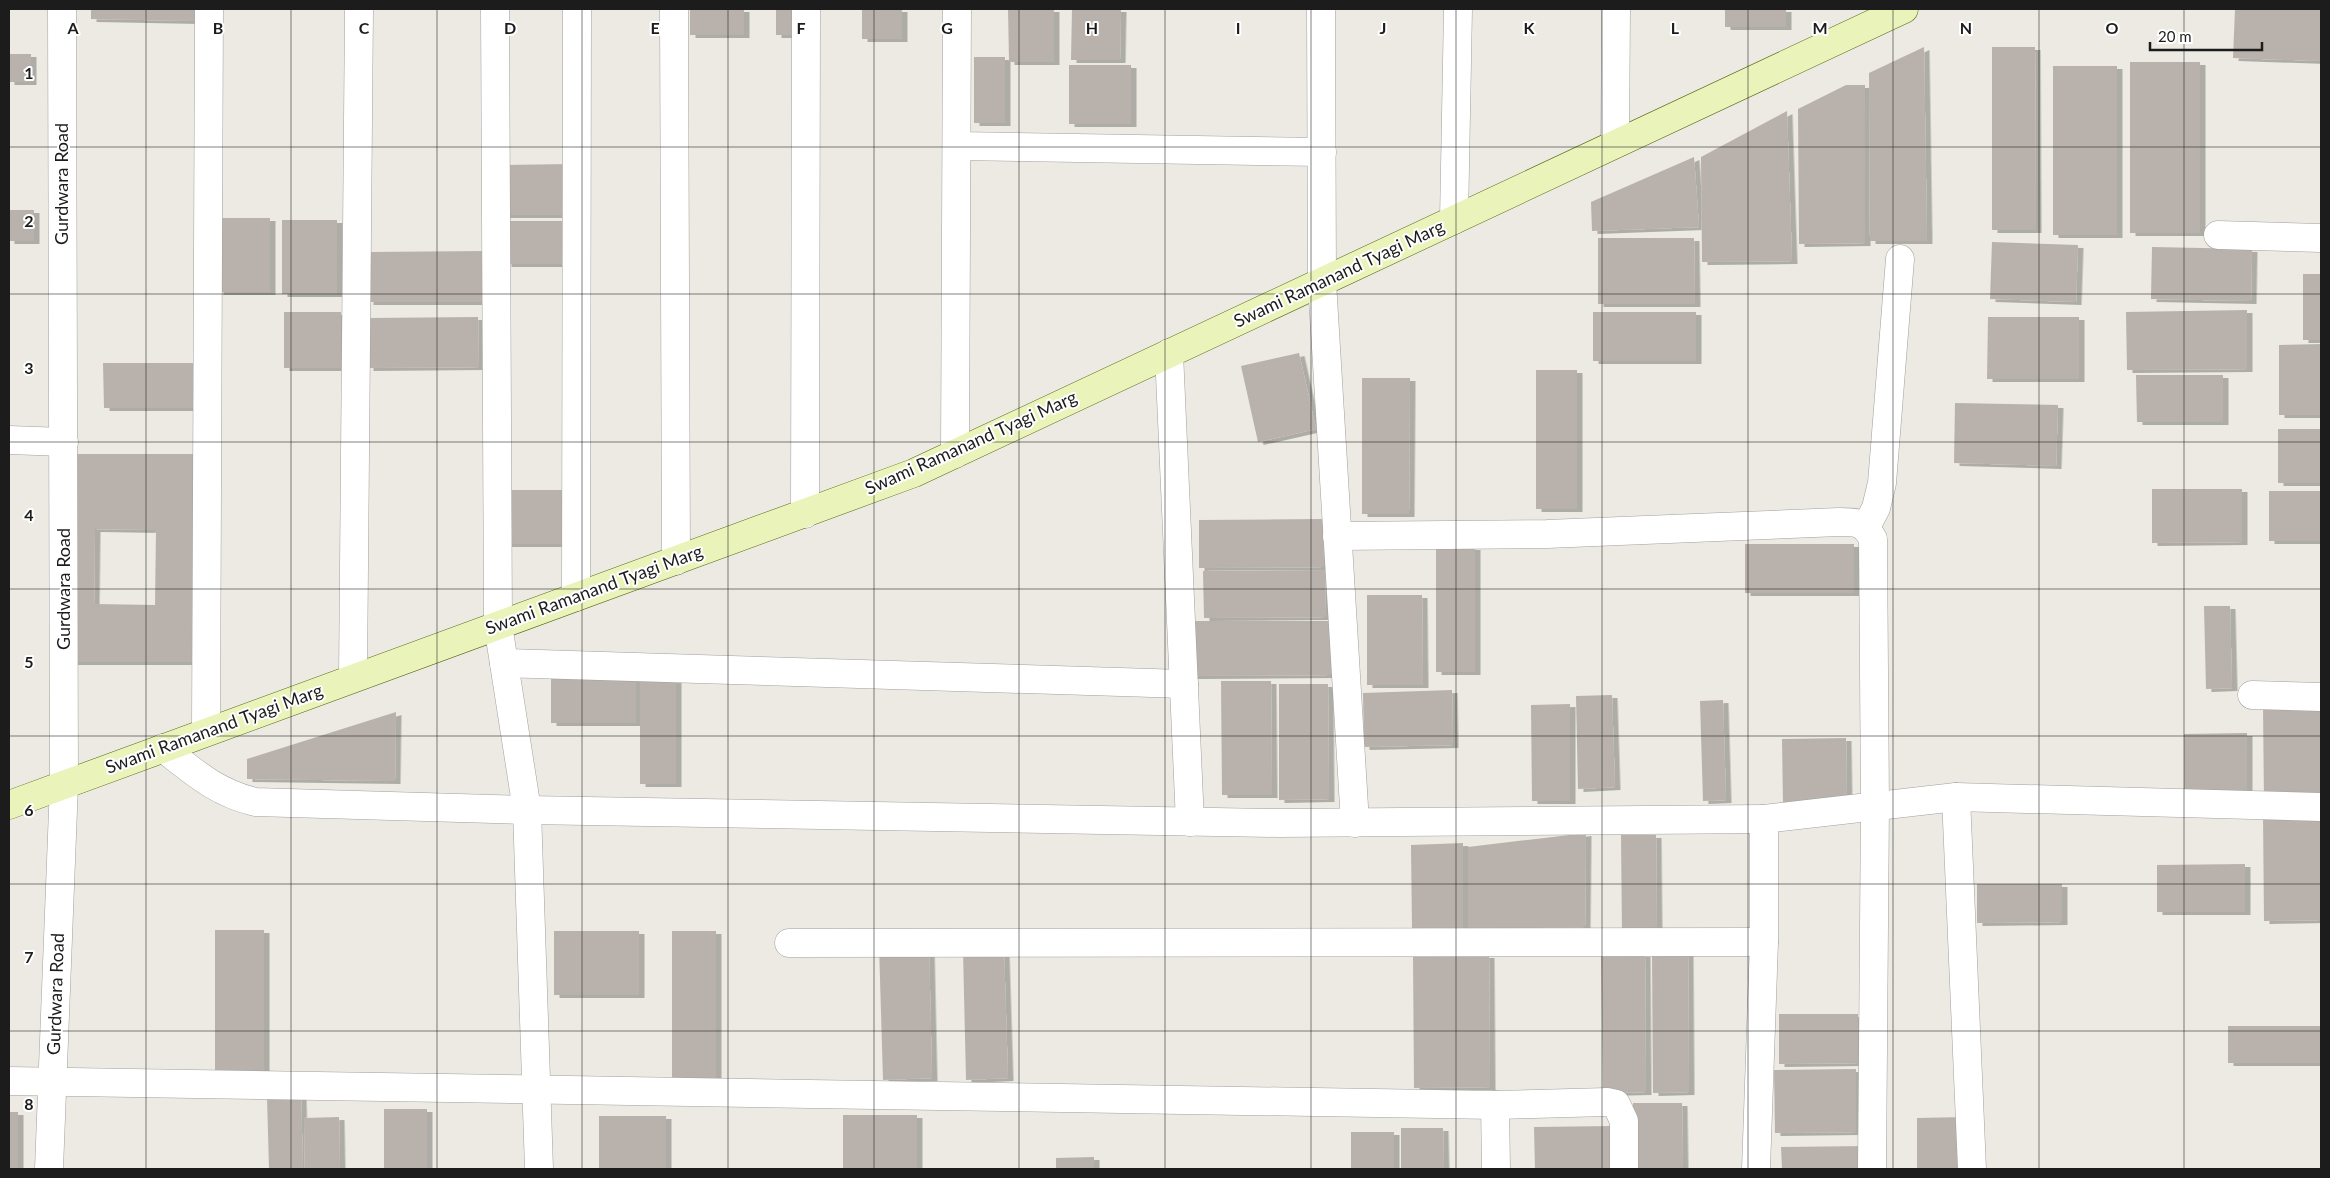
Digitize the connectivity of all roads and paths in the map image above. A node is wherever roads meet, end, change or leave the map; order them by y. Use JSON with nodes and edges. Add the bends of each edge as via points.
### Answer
{"nodes":[{"id":1,"x":62,"y":9,"type":"edge"},
{"id":2,"x":209,"y":9,"type":"edge"},
{"id":3,"x":359,"y":9,"type":"edge"},
{"id":4,"x":496,"y":9,"type":"edge"},
{"id":5,"x":577,"y":9,"type":"edge"},
{"id":6,"x":674,"y":9,"type":"edge"},
{"id":7,"x":806,"y":9,"type":"edge"},
{"id":8,"x":957,"y":9,"type":"edge"},
{"id":9,"x":1321,"y":9,"type":"edge"},
{"id":10,"x":1458,"y":9,"type":"edge"},
{"id":11,"x":1616,"y":9,"type":"edge"},
{"id":12,"x":1904,"y":9,"type":"edge"},
{"id":13,"x":1615,"y":144,"type":"junction"},
{"id":14,"x":958,"y":146,"type":"junction"},
{"id":15,"x":1322,"y":152,"type":"junction"},
{"id":16,"x":1454,"y":220,"type":"junction"},
{"id":17,"x":2218,"y":234,"type":"dead end"},
{"id":18,"x":2321,"y":238,"type":"edge"},
{"id":19,"x":1900,"y":259,"type":"dead end"},
{"id":20,"x":1322,"y":282,"type":"junction"},
{"id":21,"x":1169,"y":353,"type":"junction"},
{"id":22,"x":9,"y":440,"type":"edge"},
{"id":23,"x":64,"y":442,"type":"junction"},
{"id":24,"x":955,"y":454,"type":"junction"},
{"id":25,"x":805,"y":514,"type":"junction"},
{"id":26,"x":1866,"y":528,"type":"junction"},
{"id":27,"x":1338,"y":536,"type":"junction"},
{"id":28,"x":676,"y":561,"type":"junction"},
{"id":29,"x":576,"y":597,"type":"junction"},
{"id":30,"x":498,"y":625,"type":"junction"},
{"id":31,"x":504,"y":663,"type":"junction"},
{"id":32,"x":353,"y":678,"type":"junction"},
{"id":33,"x":1184,"y":684,"type":"junction"},
{"id":34,"x":2252,"y":695,"type":"dead end"},
{"id":35,"x":2321,"y":697,"type":"edge"},
{"id":36,"x":206,"y":732,"type":"junction"},
{"id":37,"x":162,"y":748,"type":"junction"},
{"id":38,"x":64,"y":784,"type":"junction"},
{"id":39,"x":1956,"y":797,"type":"junction"},
{"id":40,"x":9,"y":805,"type":"edge"},
{"id":41,"x":1875,"y":806,"type":"junction"},
{"id":42,"x":2321,"y":807,"type":"edge"},
{"id":43,"x":528,"y":810,"type":"junction"},
{"id":44,"x":1764,"y":819,"type":"junction"},
{"id":45,"x":1190,"y":822,"type":"junction"},
{"id":46,"x":1355,"y":823,"type":"junction"},
{"id":47,"x":1764,"y":942,"type":"junction"},
{"id":48,"x":789,"y":943,"type":"dead end"},
{"id":49,"x":9,"y":1081,"type":"edge"},
{"id":50,"x":52,"y":1081,"type":"junction"},
{"id":51,"x":536,"y":1090,"type":"junction"},
{"id":52,"x":1495,"y":1105,"type":"junction"},
{"id":53,"x":49,"y":1169,"type":"edge"},
{"id":54,"x":539,"y":1169,"type":"edge"},
{"id":55,"x":1496,"y":1169,"type":"edge"},
{"id":56,"x":1624,"y":1169,"type":"edge"},
{"id":57,"x":1756,"y":1169,"type":"edge"},
{"id":58,"x":1872,"y":1169,"type":"edge"},
{"id":59,"x":1972,"y":1169,"type":"edge"}],
"edges":[{"from":1,"to":23,"type":"street","name":"Gurdwara Road"},
{"from":2,"to":36,"type":"street"},
{"from":3,"to":32,"type":"street"},
{"from":4,"to":30,"type":"street"},
{"from":5,"to":29,"type":"street"},
{"from":6,"to":28,"type":"street"},
{"from":7,"to":25,"type":"street"},
{"from":8,"to":14,"type":"street"},
{"from":9,"to":15,"type":"street"},
{"from":10,"to":16,"type":"street"},
{"from":11,"to":13,"type":"street"},
{"from":12,"to":13,"type":"street","name":"Swami Ramanand Tyagi Marg"},
{"from":13,"to":16,"type":"street","name":"Swami Ramanand Tyagi Marg"},
{"from":14,"to":15,"type":"street"},
{"from":14,"to":24,"type":"street"},
{"from":15,"to":20,"type":"street"},
{"from":16,"to":20,"type":"street","name":"Swami Ramanand Tyagi Marg"},
{"from":17,"to":18,"type":"street"},
{"from":19,"to":26,"type":"street","via":[[1882,483],[1876,508]]},
{"from":20,"to":21,"type":"street","name":"Swami Ramanand Tyagi Marg"},
{"from":20,"to":27,"type":"street"},
{"from":21,"to":24,"type":"street","name":"Swami Ramanand Tyagi Marg"},
{"from":21,"to":33,"type":"street"},
{"from":22,"to":23,"type":"street"},
{"from":23,"to":38,"type":"street","name":"Gurdwara Road"},
{"from":24,"to":25,"type":"street","name":"Swami Ramanand Tyagi Marg"},
{"from":25,"to":28,"type":"street","name":"Swami Ramanand Tyagi Marg"},
{"from":26,"to":27,"type":"street","via":[[1854,522],[1839,522],[1546,534]]},
{"from":26,"to":41,"type":"street","via":[[1872,539]]},
{"from":27,"to":46,"type":"street"},
{"from":28,"to":29,"type":"street","name":"Swami Ramanand Tyagi Marg"},
{"from":29,"to":30,"type":"street","name":"Swami Ramanand Tyagi Marg"},
{"from":30,"to":31,"type":"street"},
{"from":30,"to":32,"type":"street","name":"Swami Ramanand Tyagi Marg"},
{"from":31,"to":33,"type":"street"},
{"from":31,"to":43,"type":"street"},
{"from":32,"to":36,"type":"street","name":"Swami Ramanand Tyagi Marg"},
{"from":33,"to":45,"type":"street"},
{"from":34,"to":35,"type":"street"},
{"from":36,"to":37,"type":"street","name":"Swami Ramanand Tyagi Marg"},
{"from":37,"to":38,"type":"street","name":"Swami Ramanand Tyagi Marg"},
{"from":37,"to":43,"type":"street","via":[[216,788],[255,802]]},
{"from":38,"to":40,"type":"street","name":"Swami Ramanand Tyagi Marg"},
{"from":38,"to":50,"type":"street","name":"Gurdwara Road"},
{"from":39,"to":41,"type":"street"},
{"from":39,"to":42,"type":"street"},
{"from":39,"to":59,"type":"street"},
{"from":41,"to":44,"type":"street"},
{"from":41,"to":58,"type":"street"},
{"from":43,"to":45,"type":"street"},
{"from":43,"to":51,"type":"street"},
{"from":44,"to":46,"type":"street"},
{"from":44,"to":47,"type":"street"},
{"from":45,"to":46,"type":"street"},
{"from":47,"to":48,"type":"street"},
{"from":47,"to":57,"type":"street"},
{"from":49,"to":50,"type":"street"},
{"from":50,"to":51,"type":"street"},
{"from":50,"to":53,"type":"street","name":"Gurdwara Road"},
{"from":51,"to":52,"type":"street"},
{"from":51,"to":54,"type":"street"},
{"from":52,"to":55,"type":"street"},
{"from":52,"to":56,"type":"street","via":[[1616,1104],[1624,1121]]}]}
